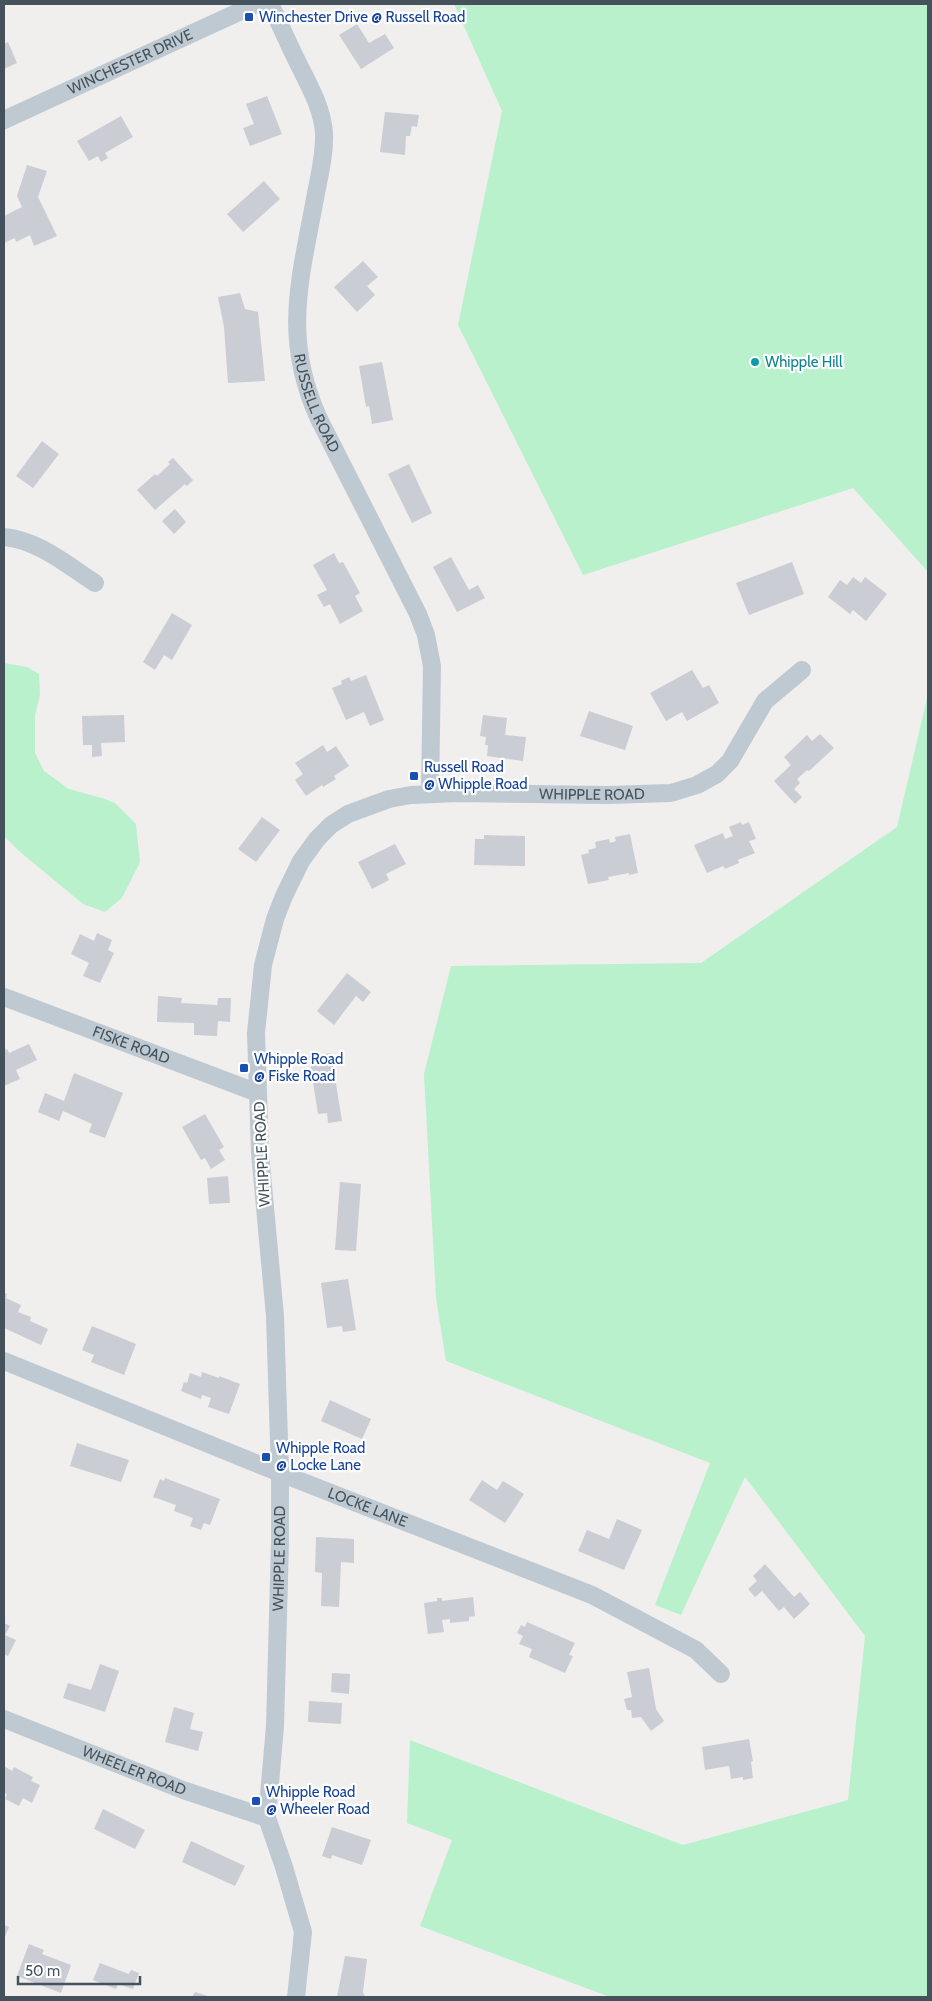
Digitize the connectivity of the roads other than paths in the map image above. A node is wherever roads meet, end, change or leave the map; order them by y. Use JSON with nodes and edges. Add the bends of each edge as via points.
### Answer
{"nodes":[{"id":1,"x":256,"y":4,"type":"edge"},
{"id":2,"x":270,"y":4,"type":"edge"},
{"id":3,"x":4,"y":120,"type":"edge"},
{"id":4,"x":4,"y":537,"type":"edge"},
{"id":5,"x":95,"y":583,"type":"dead end"},
{"id":6,"x":802,"y":670,"type":"dead end"},
{"id":7,"x":430,"y":794,"type":"junction"},
{"id":8,"x":4,"y":997,"type":"edge"},
{"id":9,"x":258,"y":1093,"type":"junction"},
{"id":10,"x":4,"y":1361,"type":"edge"},
{"id":11,"x":280,"y":1473,"type":"junction"},
{"id":12,"x":721,"y":1674,"type":"dead end"},
{"id":13,"x":4,"y":1720,"type":"edge"},
{"id":14,"x":267,"y":1818,"type":"junction"},
{"id":15,"x":296,"y":1997,"type":"edge"}],
"edges":[{"from":1,"to":3,"type":"street","name":"WINCHESTER DRIVE"},
{"from":2,"to":7,"type":"street","name":"RUSSELL ROAD","via":[[317,103],[323,130],[323,159],[296,303],[302,370],[319,419],[426,635],[432,666]]},
{"from":4,"to":5,"type":"street","via":[[24,540],[39,547]]},
{"from":6,"to":7,"type":"street","name":"WHIPPLE ROAD","via":[[765,701],[735,755],[724,768],[708,780],[684,790],[608,795]]},
{"from":7,"to":9,"type":"street","name":"WHIPPLE ROAD","via":[[395,798],[348,814],[325,831],[301,861],[275,919],[264,964],[256,1033]]},
{"from":8,"to":9,"type":"street","name":"FISKE ROAD"},
{"from":9,"to":11,"type":"street","name":"WHIPPLE ROAD","via":[[260,1153],[275,1316]]},
{"from":10,"to":11,"type":"street","name":"LOCKE LANE"},
{"from":11,"to":12,"type":"street","name":"LOCKE LANE","via":[[592,1595],[696,1650]]},
{"from":11,"to":14,"type":"street","name":"WHIPPLE ROAD","via":[[275,1726]]},
{"from":13,"to":14,"type":"street","name":"WHEELER ROAD","via":[[184,1790]]},
{"from":14,"to":15,"type":"street","name":"WHIPPLE ROAD","via":[[303,1932]]}]}
